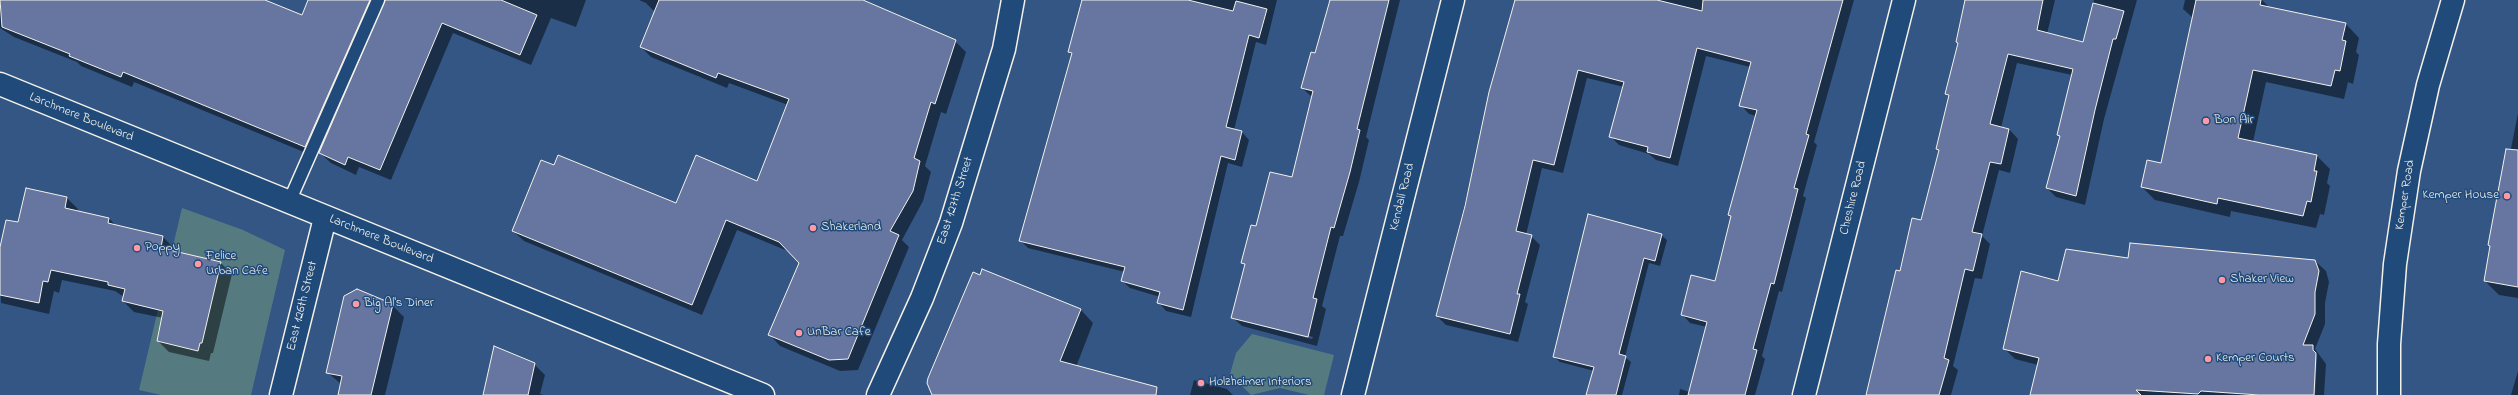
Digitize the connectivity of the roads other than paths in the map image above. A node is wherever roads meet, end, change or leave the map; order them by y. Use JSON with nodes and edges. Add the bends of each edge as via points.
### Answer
{"nodes":[{"id":1,"x":378,"y":0,"type":"edge"},
{"id":2,"x":1013,"y":0,"type":"edge"},
{"id":3,"x":1453,"y":0,"type":"edge"},
{"id":4,"x":1904,"y":0,"type":"edge"},
{"id":5,"x":2452,"y":0,"type":"edge"},
{"id":6,"x":1,"y":88,"type":"edge"},
{"id":7,"x":289,"y":202,"type":"junction"},
{"id":8,"x":325,"y":218,"type":"junction"},
{"id":9,"x":752,"y":393,"type":"edge"},
{"id":10,"x":281,"y":395,"type":"edge"},
{"id":11,"x":878,"y":395,"type":"edge"},
{"id":12,"x":1353,"y":395,"type":"edge"},
{"id":13,"x":1804,"y":395,"type":"edge"},
{"id":14,"x":2389,"y":395,"type":"edge"}],
"edges":[{"from":1,"to":7,"type":"lane"},
{"from":2,"to":11,"type":"street","name":"East 127th Street","via":[[1004,49],[950,222],[922,298]]},
{"from":3,"to":12,"type":"street","name":"Kendall Road"},
{"from":4,"to":13,"type":"street","name":"Cheshire Road"},
{"from":5,"to":14,"type":"street","name":"Kemper Road","via":[[2428,84],[2409,171],[2396,264],[2389,344]]},
{"from":6,"to":7,"type":"street","name":"Larchmere Boulevard"},
{"from":7,"to":8,"type":"street","name":"Larchmere Boulevard"},
{"from":8,"to":9,"type":"street","name":"Larchmere Boulevard"},
{"from":8,"to":10,"type":"street","name":"East 126th Street"}]}
